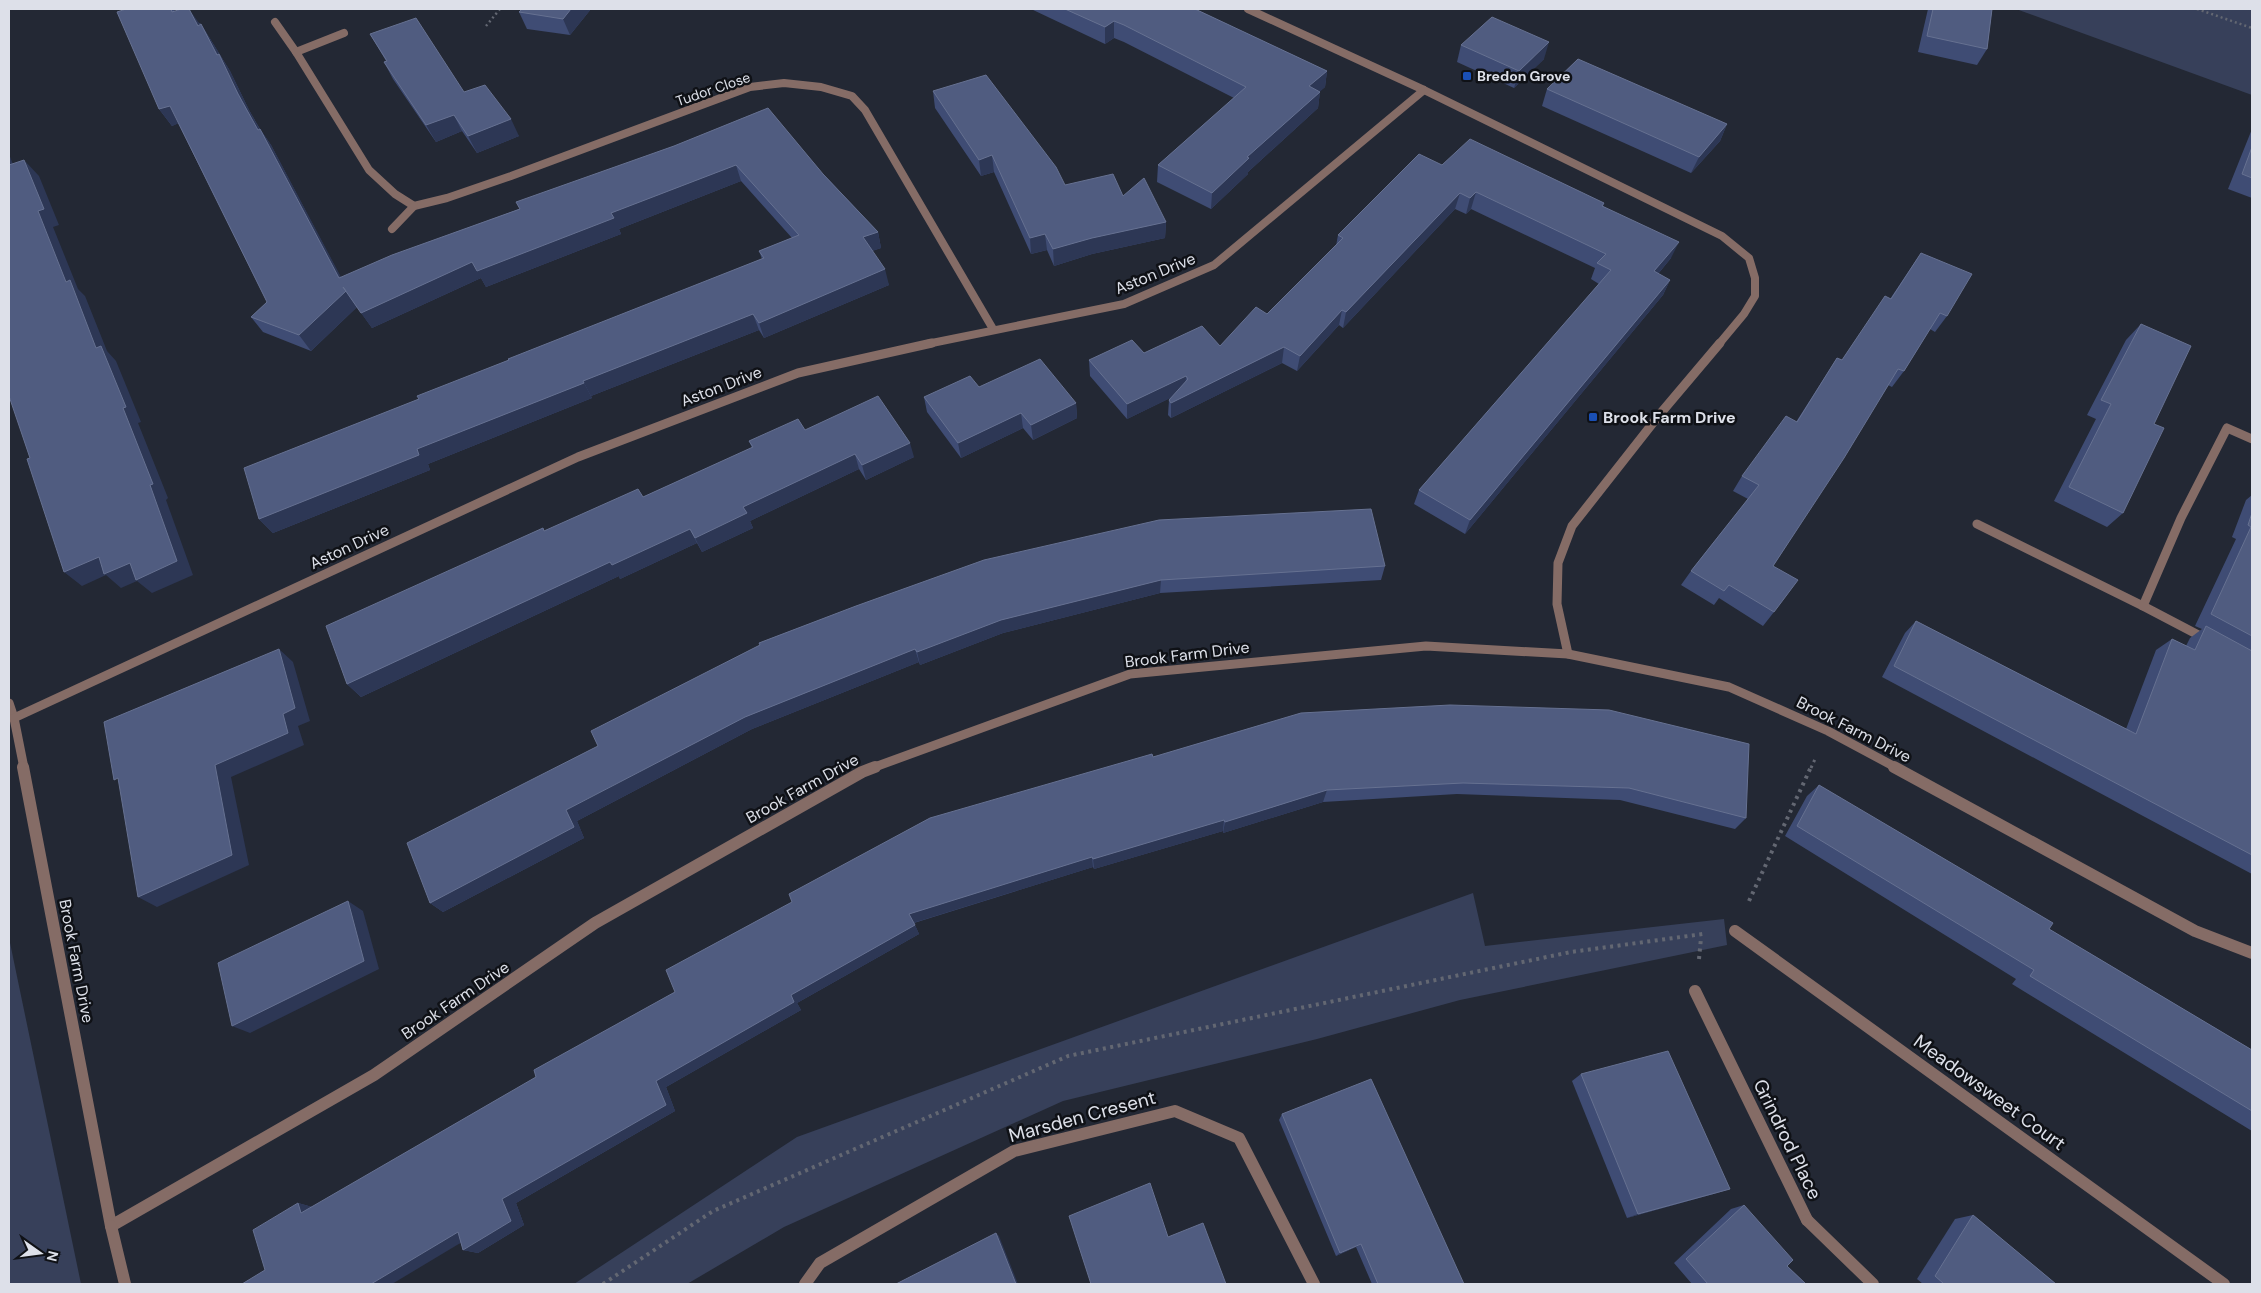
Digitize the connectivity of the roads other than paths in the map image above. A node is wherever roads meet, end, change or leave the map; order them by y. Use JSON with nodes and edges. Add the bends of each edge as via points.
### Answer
{"nodes":[{"id":1,"x":1248,"y":9,"type":"edge"},
{"id":2,"x":275,"y":22,"type":"dead end"},
{"id":3,"x":344,"y":33,"type":"dead end"},
{"id":4,"x":296,"y":52,"type":"junction"},
{"id":5,"x":1424,"y":90,"type":"junction"},
{"id":6,"x":414,"y":206,"type":"junction"},
{"id":7,"x":392,"y":229,"type":"dead end"},
{"id":8,"x":994,"y":329,"type":"junction"},
{"id":9,"x":2252,"y":439,"type":"edge"},
{"id":10,"x":1977,"y":524,"type":"dead end"},
{"id":11,"x":2142,"y":606,"type":"junction"},
{"id":12,"x":2218,"y":646,"type":"edge"},
{"id":13,"x":1568,"y":654,"type":"junction"},
{"id":14,"x":9,"y":703,"type":"edge"},
{"id":15,"x":14,"y":718,"type":"junction"},
{"id":16,"x":1735,"y":931,"type":"road end"},
{"id":17,"x":2252,"y":953,"type":"edge"},
{"id":18,"x":1695,"y":991,"type":"dead end"},
{"id":19,"x":111,"y":1226,"type":"junction"},
{"id":20,"x":125,"y":1284,"type":"edge"},
{"id":21,"x":805,"y":1284,"type":"edge"},
{"id":22,"x":1314,"y":1284,"type":"edge"},
{"id":23,"x":1873,"y":1284,"type":"edge"},
{"id":24,"x":2224,"y":1284,"type":"edge"}],
"edges":[{"from":1,"to":5,"type":"street"},
{"from":2,"to":4,"type":"street"},
{"from":3,"to":4,"type":"street"},
{"from":4,"to":6,"type":"street","via":[[369,170]]},
{"from":5,"to":8,"type":"street","name":"Aston Drive","via":[[1214,265],[1124,304]]},
{"from":5,"to":13,"type":"street","via":[[1722,236],[1749,258],[1755,278],[1756,296],[1744,314],[1572,526],[1558,563],[1557,604]]},
{"from":6,"to":7,"type":"street"},
{"from":6,"to":8,"type":"street","name":"Tudor Close","via":[[512,176],[750,87],[784,83],[821,87],[852,96],[865,110]]},
{"from":8,"to":15,"type":"street","name":"Aston Drive","via":[[798,373],[578,457]]},
{"from":9,"to":11,"type":"street","via":[[2227,428],[2181,518]]},
{"from":10,"to":11,"type":"street"},
{"from":11,"to":12,"type":"street"},
{"from":13,"to":17,"type":"street","name":"Brook Farm Drive","via":[[1729,687],[1828,731],[2195,931]]},
{"from":13,"to":19,"type":"street","name":"Brook Farm Drive","via":[[1426,646],[1130,674],[862,772],[595,923],[374,1075]]},
{"from":14,"to":15,"type":"street","name":"Brook Farm Drive"},
{"from":15,"to":19,"type":"street","name":"Brook Farm Drive"},
{"from":16,"to":24,"type":"street","name":"Meadowsweet Court"},
{"from":18,"to":23,"type":"street","name":"Grindrod Place","via":[[1807,1220]]},
{"from":19,"to":20,"type":"street","name":"Brook Farm Drive"},
{"from":21,"to":22,"type":"street","name":"Marsden Cresent","via":[[820,1263],[1014,1151],[1175,1111],[1239,1138]]}]}
